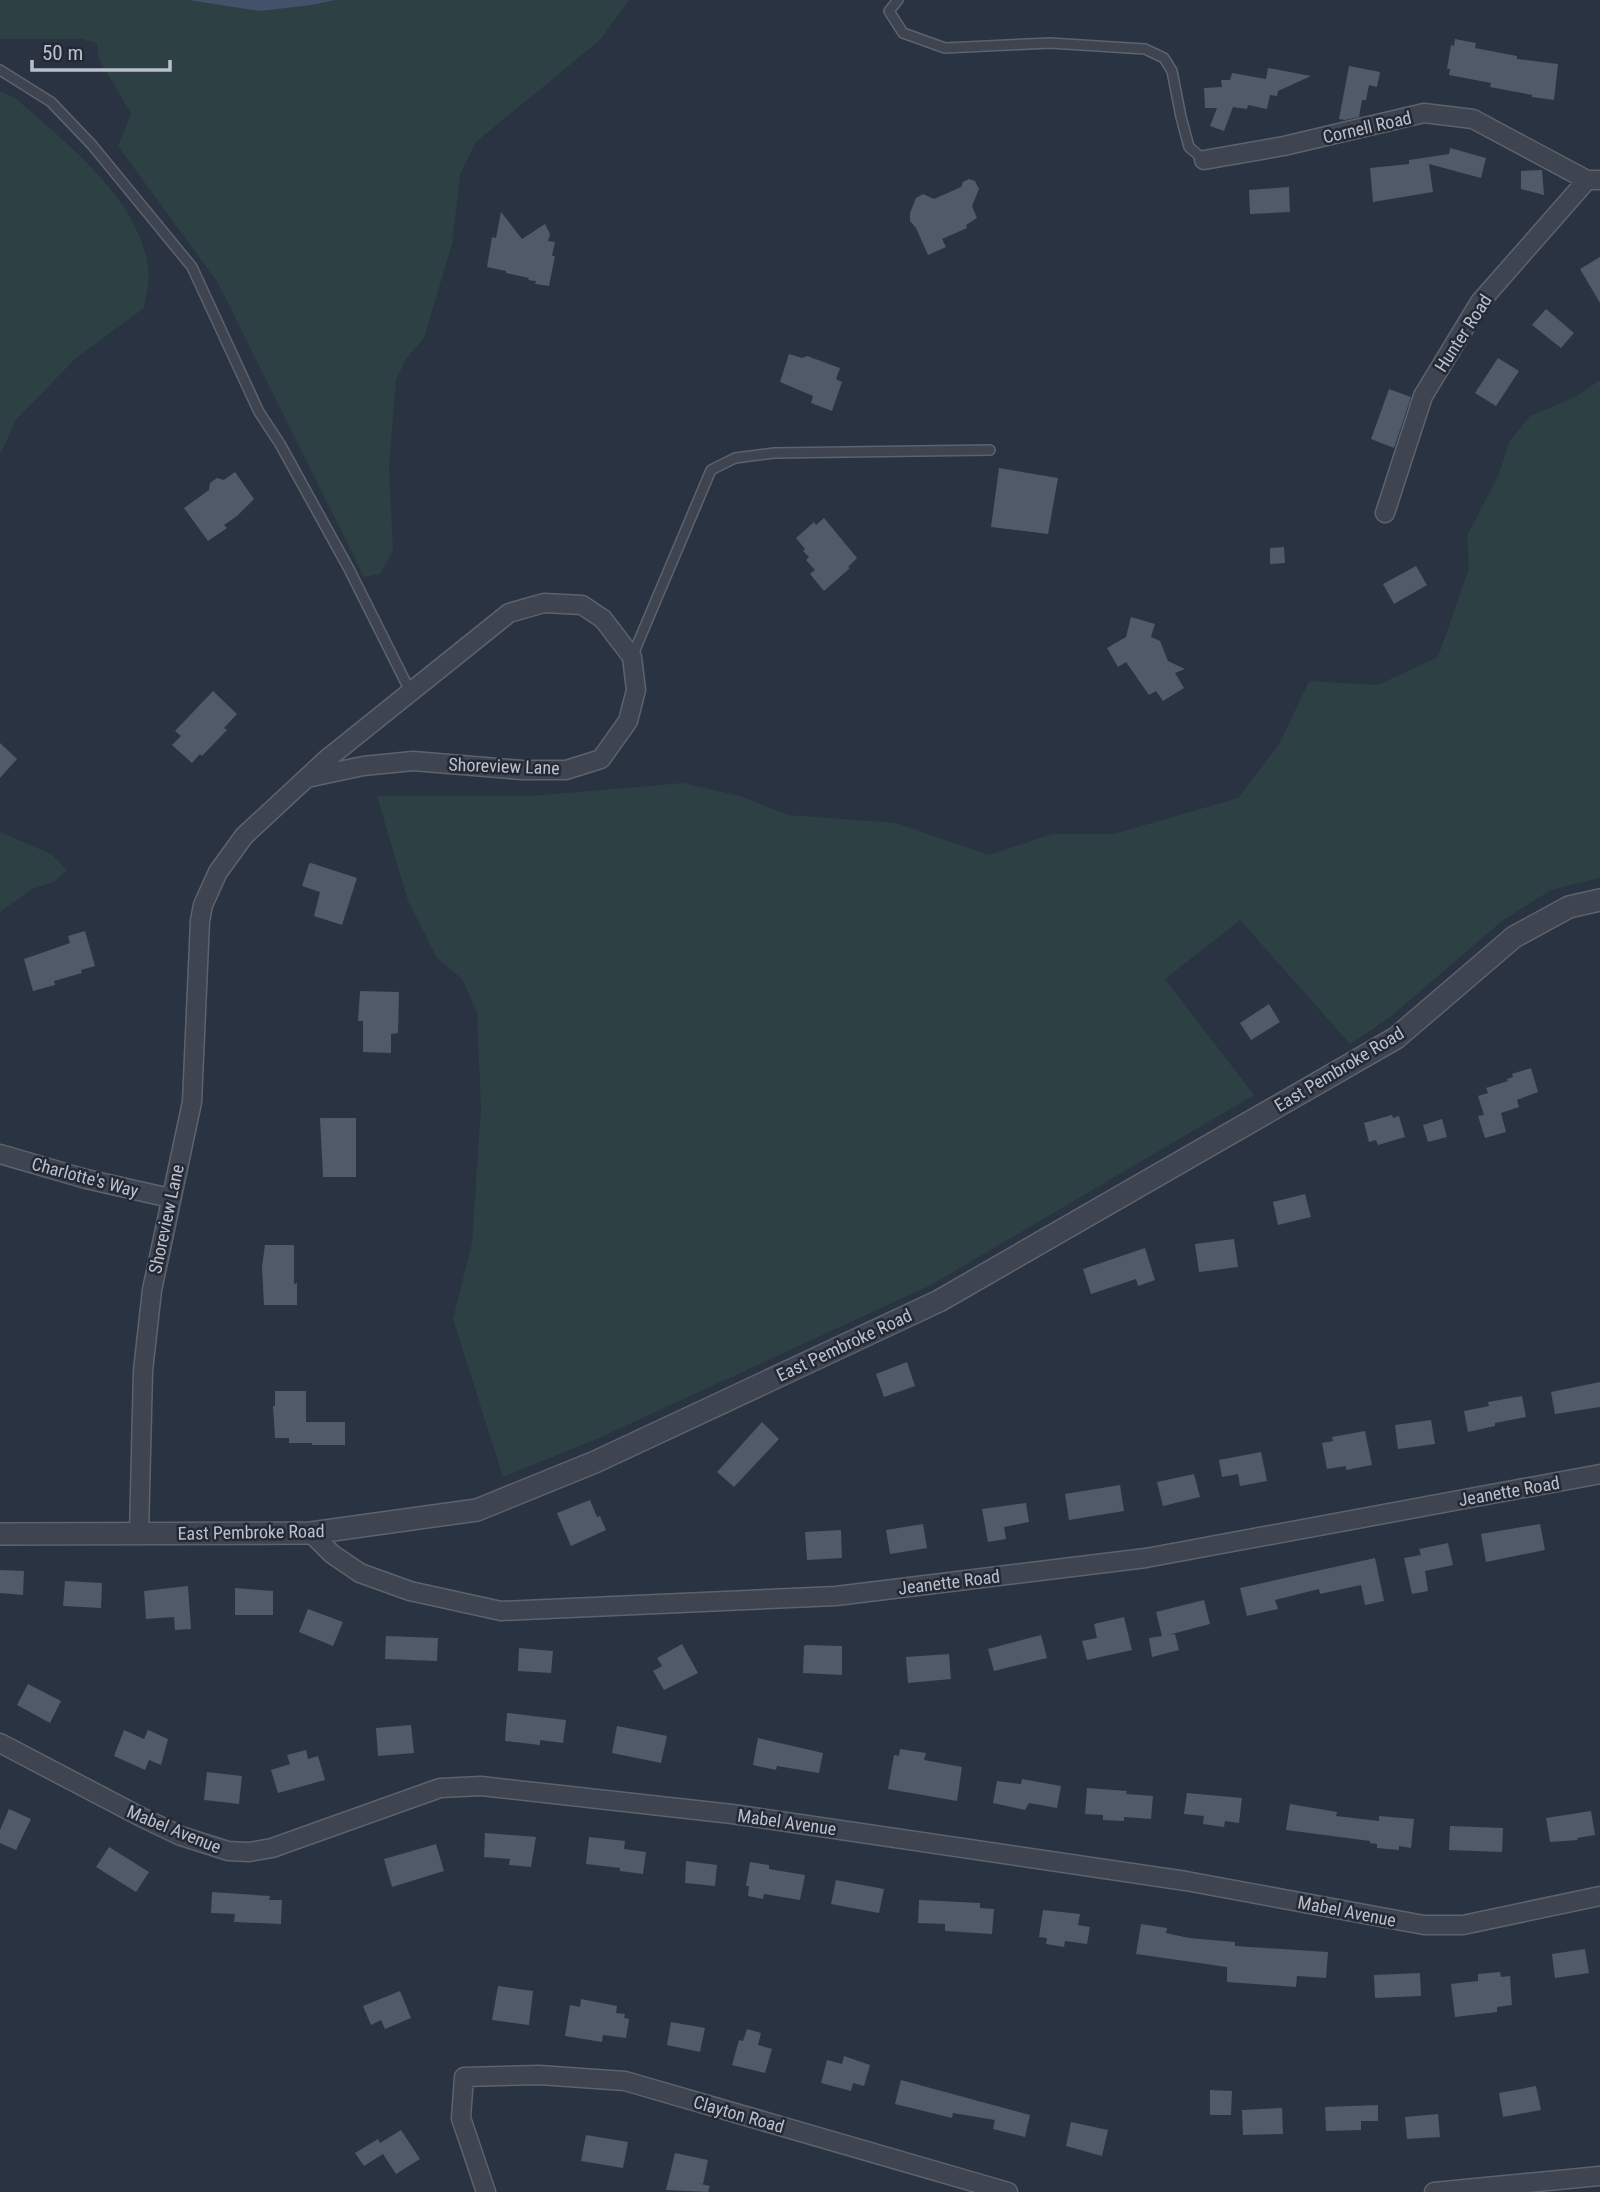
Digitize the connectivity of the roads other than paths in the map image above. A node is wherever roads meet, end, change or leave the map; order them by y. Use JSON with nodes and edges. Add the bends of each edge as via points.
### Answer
{"nodes":[{"id":1,"x":898,"y":0,"type":"edge"},
{"id":2,"x":0,"y":70,"type":"edge"},
{"id":3,"x":1204,"y":160,"type":"joint"},
{"id":4,"x":1594,"y":180,"type":"edge"},
{"id":5,"x":990,"y":450,"type":"dead end"},
{"id":6,"x":1385,"y":513,"type":"dead end"},
{"id":7,"x":632,"y":656,"type":"junction"},
{"id":8,"x":411,"y":693,"type":"junction"},
{"id":9,"x":307,"y":778,"type":"junction"},
{"id":10,"x":1600,"y":900,"type":"edge"},
{"id":11,"x":0,"y":1154,"type":"edge"},
{"id":12,"x":170,"y":1198,"type":"junction"},
{"id":13,"x":1600,"y":1474,"type":"edge"},
{"id":14,"x":311,"y":1533,"type":"junction"},
{"id":15,"x":0,"y":1534,"type":"edge"},
{"id":16,"x":139,"y":1534,"type":"junction"},
{"id":17,"x":0,"y":1743,"type":"edge"},
{"id":18,"x":1600,"y":1896,"type":"edge"},
{"id":19,"x":1600,"y":2176,"type":"edge"},
{"id":20,"x":486,"y":2192,"type":"edge"},
{"id":21,"x":1008,"y":2192,"type":"edge"},
{"id":22,"x":1434,"y":2192,"type":"edge"}],
"edges":[{"from":1,"to":3,"type":"lane","via":[[889,11],[903,33],[945,48],[1050,43],[1145,49],[1164,58],[1172,71],[1189,146]]},
{"from":2,"to":8,"type":"lane","via":[[51,102],[192,267],[259,412],[349,569]]},
{"from":3,"to":4,"type":"street","name":"Cornell Road","via":[[1424,113],[1473,119]]},
{"from":4,"to":6,"type":"street","name":"Hunter Road","via":[[1480,302],[1423,396]]},
{"from":5,"to":7,"type":"lane","via":[[774,453],[735,458],[711,470]]},
{"from":7,"to":8,"type":"street","name":"Shoreview Lane","via":[[603,619],[582,605],[544,603],[509,613]]},
{"from":7,"to":9,"type":"street","name":"Shoreview Lane","via":[[636,690],[628,720],[601,759],[566,770],[413,761]]},
{"from":8,"to":9,"type":"street","name":"Shoreview Lane"},
{"from":9,"to":12,"type":"street","name":"Shoreview Lane","via":[[244,836],[218,872],[203,905],[192,1102]]},
{"from":10,"to":14,"type":"street","name":"East Pembroke Road","via":[[1569,908],[1514,937],[1396,1038],[939,1301],[595,1462],[477,1510]]},
{"from":11,"to":12,"type":"street","name":"Charlotte's Way"},
{"from":12,"to":16,"type":"street","name":"Shoreview Lane","via":[[152,1290],[143,1371]]},
{"from":13,"to":14,"type":"street","name":"Jeanette Road","via":[[1146,1558],[836,1595],[501,1611],[410,1591],[360,1573]]},
{"from":14,"to":16,"type":"street","name":"East Pembroke Road"},
{"from":15,"to":16,"type":"street","name":"East Pembroke Road"},
{"from":17,"to":18,"type":"street","name":"Mabel Avenue","via":[[181,1836],[228,1851],[272,1848],[440,1788],[481,1786],[732,1814],[1172,1879],[1424,1926],[1463,1925]]},
{"from":19,"to":22,"type":"street"},
{"from":20,"to":21,"type":"street","name":"Clayton Road","via":[[461,2118],[464,2077],[539,2075],[625,2081]]}]}
